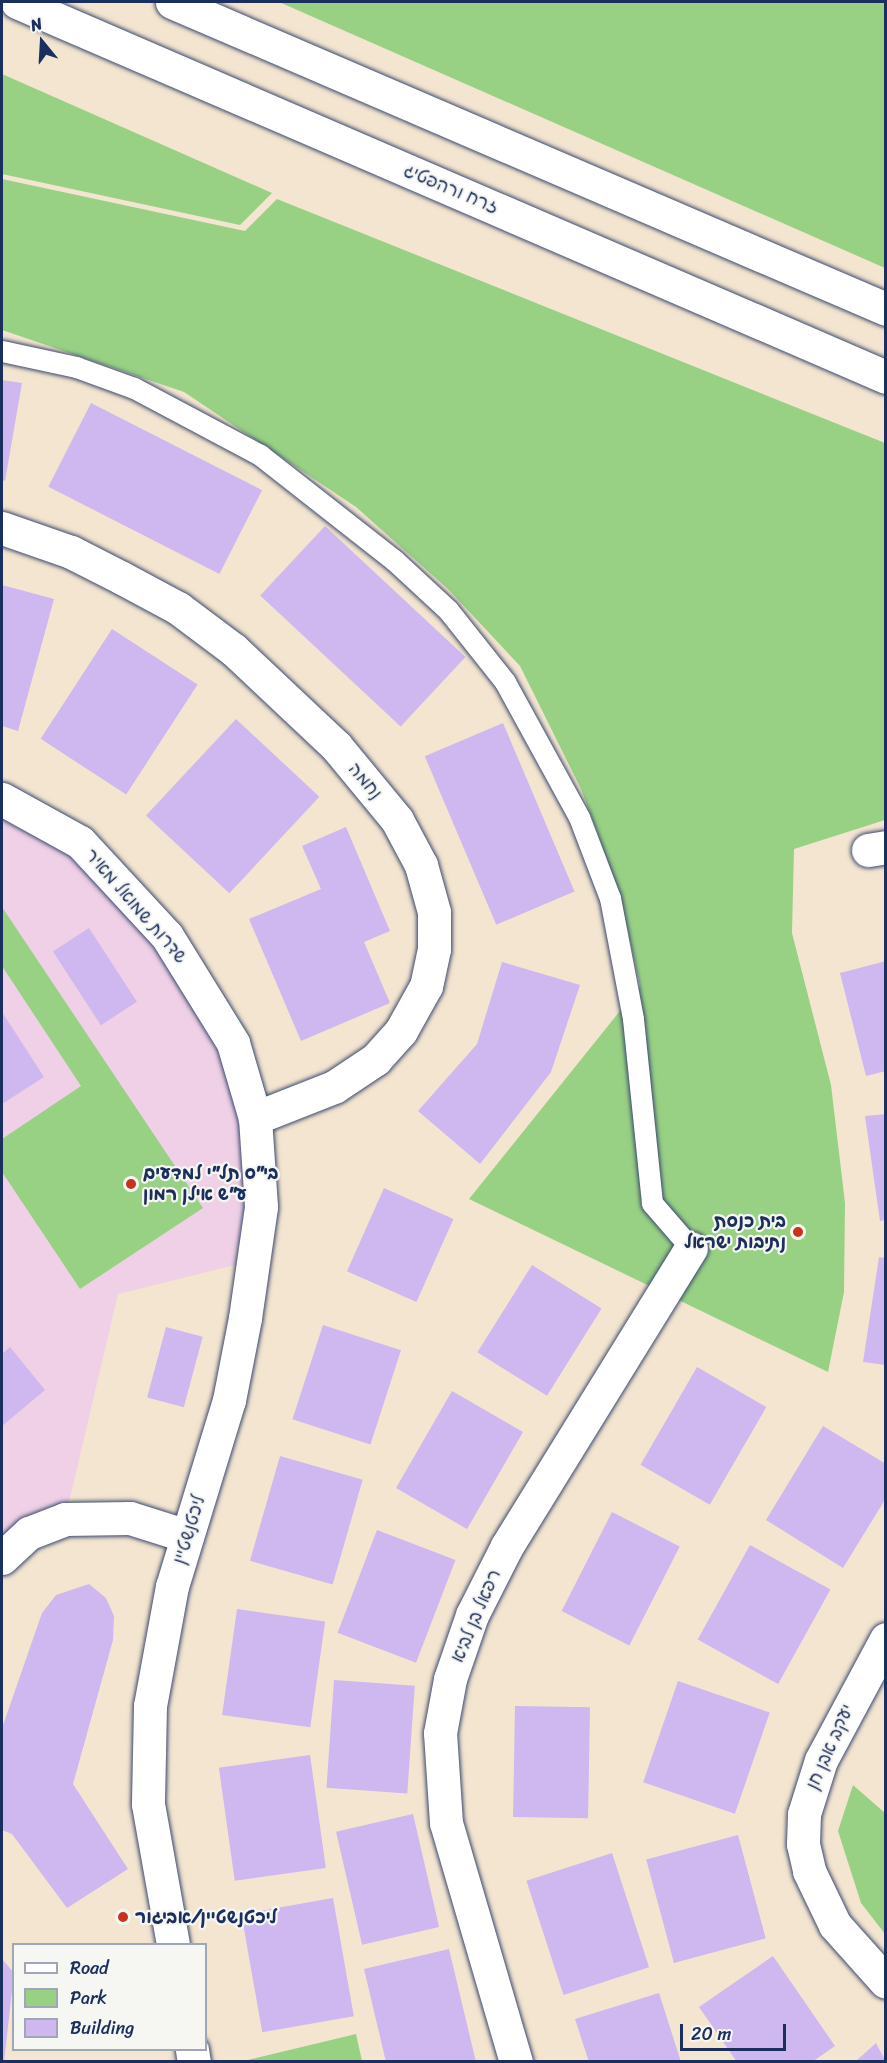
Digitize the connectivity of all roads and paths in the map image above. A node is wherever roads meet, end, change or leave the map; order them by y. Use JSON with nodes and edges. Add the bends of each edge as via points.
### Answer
{"nodes":[{"id":1,"x":17,"y":2,"type":"edge"},
{"id":2,"x":172,"y":2,"type":"edge"},
{"id":3,"x":885,"y":309,"type":"edge"},
{"id":4,"x":2,"y":351,"type":"edge"},
{"id":5,"x":885,"y":377,"type":"edge"},
{"id":6,"x":2,"y":528,"type":"edge"},
{"id":7,"x":2,"y":799,"type":"edge"},
{"id":8,"x":255,"y":1118,"type":"junction"},
{"id":9,"x":691,"y":1248,"type":"joint"},
{"id":10,"x":187,"y":1536,"type":"junction"},
{"id":11,"x":2,"y":1558,"type":"edge"},
{"id":12,"x":885,"y":1639,"type":"edge"},
{"id":13,"x":173,"y":1943,"type":"edge"},
{"id":14,"x":885,"y":1982,"type":"edge"},
{"id":15,"x":516,"y":2061,"type":"edge"}],
"edges":[{"from":1,"to":5,"type":"street","name":"זרח ורהפטיג"},
{"from":2,"to":3,"type":"street"},
{"from":4,"to":9,"type":"lane","via":[[76,367],[134,388],[260,455],[394,560],[448,610],[505,682],[579,817],[610,898],[633,1018],[652,1203]]},
{"from":6,"to":8,"type":"street","name":"נחמה","via":[[71,552],[122,578],[178,608],[234,650],[336,746],[397,820],[421,865],[434,912],[434,949],[426,986],[401,1031],[376,1059],[334,1087]]},
{"from":7,"to":8,"type":"street","name":"שדרות שמואל מאיר","via":[[80,842],[167,936],[233,1043]]},
{"from":8,"to":10,"type":"street","name":"ליכטנשטיין","via":[[261,1207],[255,1260],[229,1400]]},
{"from":9,"to":15,"type":"street","name":"רפאל בן לביא","via":[[507,1546],[472,1615],[450,1679],[440,1733],[446,1823]]},
{"from":10,"to":11,"type":"street","via":[[130,1518],[65,1519],[30,1533]]},
{"from":10,"to":13,"type":"street","name":"ליכטנשטיין","via":[[161,1632],[146,1770]]},
{"from":12,"to":14,"type":"street","name":"יעקב אבן חן","via":[[821,1760],[804,1814],[803,1844],[809,1871],[836,1925]]}]}
